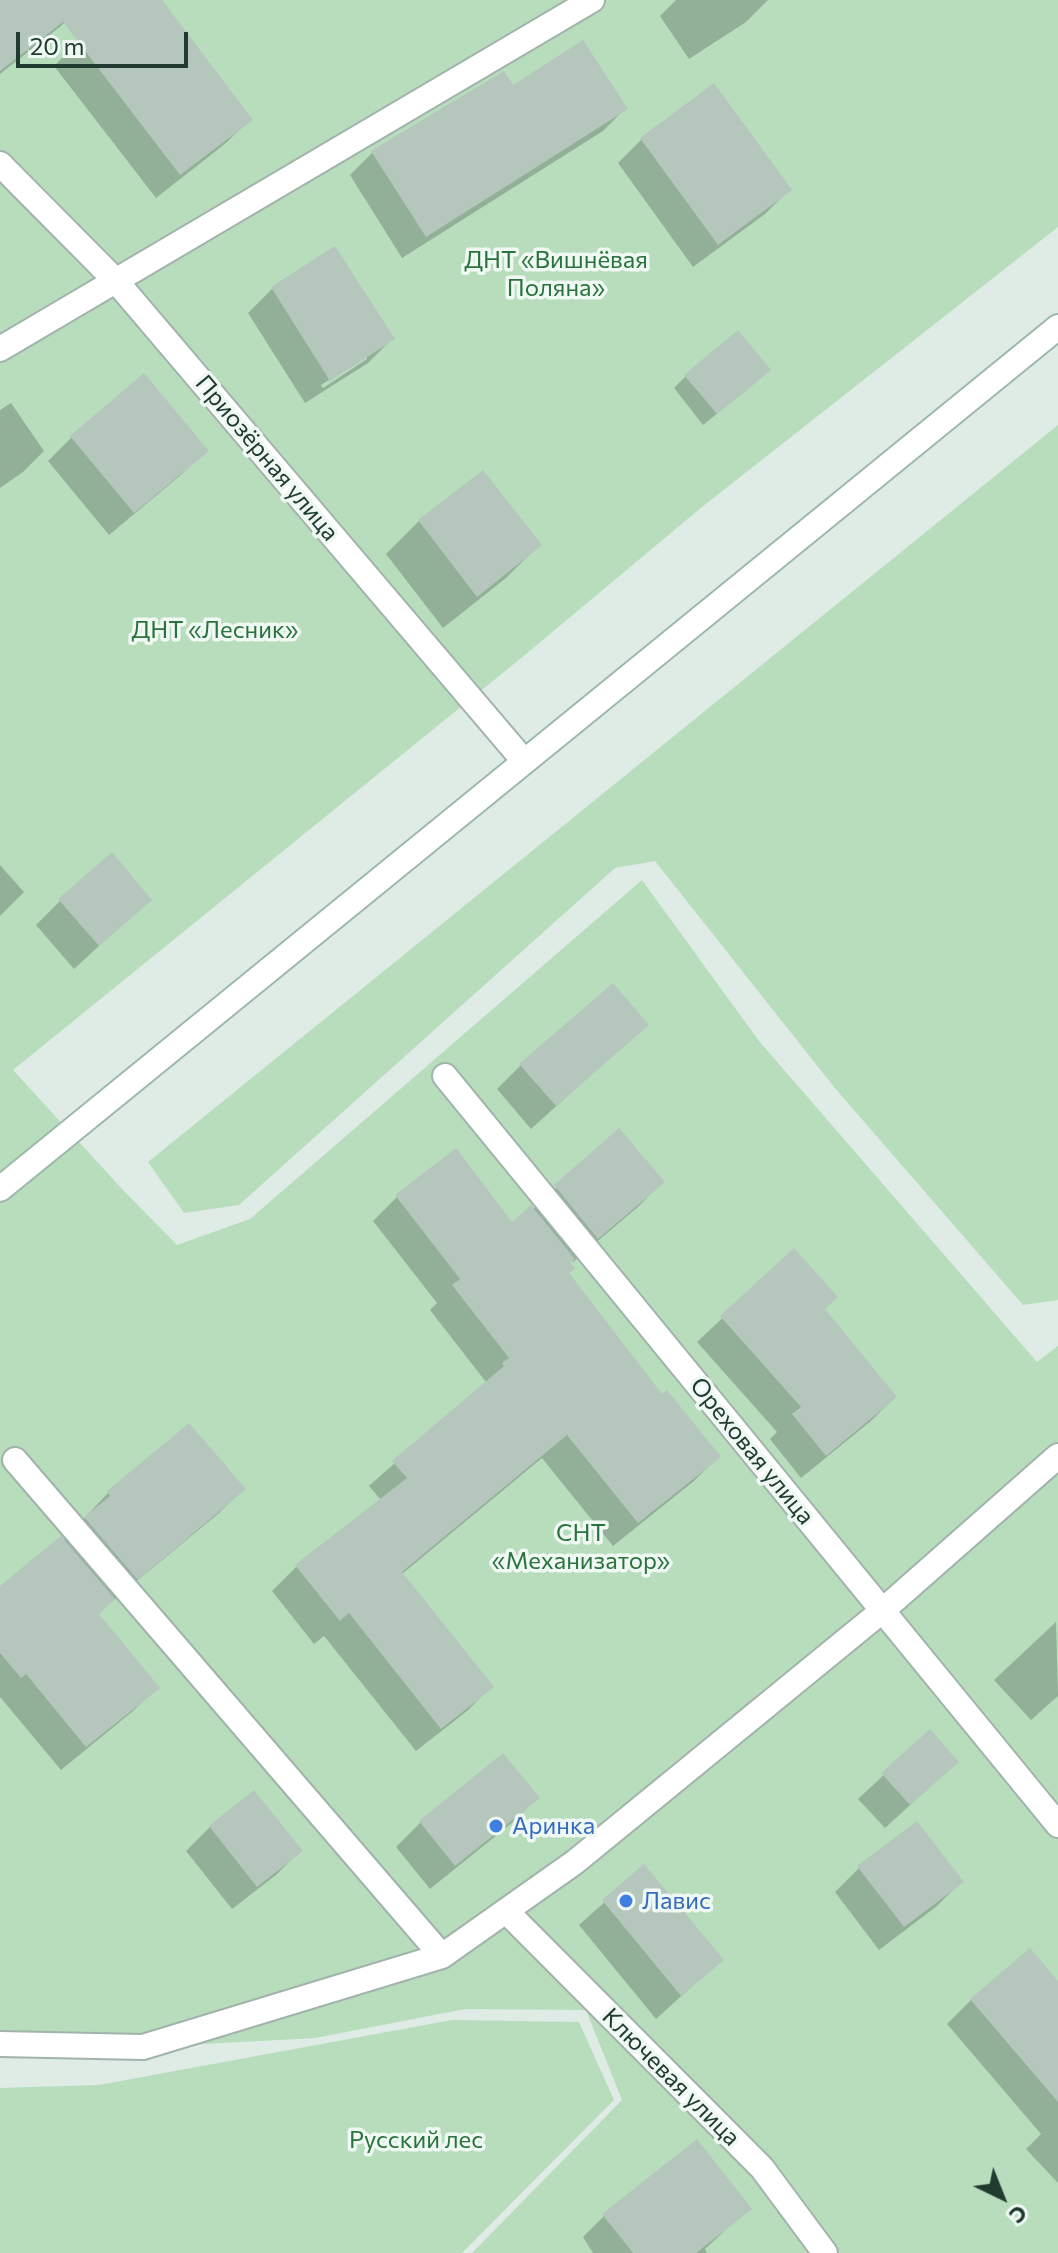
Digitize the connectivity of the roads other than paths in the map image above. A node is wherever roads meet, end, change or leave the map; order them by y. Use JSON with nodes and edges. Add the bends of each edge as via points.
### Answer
{"nodes":[{"id":1,"x":592,"y":0,"type":"edge"},
{"id":2,"x":0,"y":164,"type":"edge"},
{"id":3,"x":116,"y":281,"type":"junction"},
{"id":4,"x":1058,"y":327,"type":"edge"},
{"id":5,"x":0,"y":349,"type":"edge"},
{"id":6,"x":524,"y":761,"type":"junction"},
{"id":7,"x":445,"y":1076,"type":"dead end"},
{"id":8,"x":0,"y":1189,"type":"edge"},
{"id":9,"x":1058,"y":1456,"type":"edge"},
{"id":10,"x":15,"y":1460,"type":"dead end"},
{"id":11,"x":882,"y":1611,"type":"junction"},
{"id":12,"x":1058,"y":1825,"type":"edge"},
{"id":13,"x":506,"y":1911,"type":"junction"},
{"id":14,"x":442,"y":1956,"type":"junction"},
{"id":15,"x":0,"y":2044,"type":"edge"},
{"id":16,"x":825,"y":2253,"type":"edge"}],
"edges":[{"from":1,"to":3,"type":"street"},
{"from":2,"to":3,"type":"street","name":"Приозёрная улица"},
{"from":3,"to":5,"type":"street"},
{"from":3,"to":6,"type":"street","name":"Приозёрная улица"},
{"from":4,"to":6,"type":"street"},
{"from":6,"to":8,"type":"street"},
{"from":7,"to":11,"type":"street","name":"Ореховая улица"},
{"from":9,"to":11,"type":"street"},
{"from":10,"to":14,"type":"street"},
{"from":11,"to":12,"type":"street","name":"Ореховая улица"},
{"from":11,"to":13,"type":"street","via":[[575,1862]]},
{"from":13,"to":14,"type":"street"},
{"from":13,"to":16,"type":"street","name":"Ключевая улица","via":[[762,2168]]},
{"from":14,"to":15,"type":"street","via":[[143,2047]]}]}
